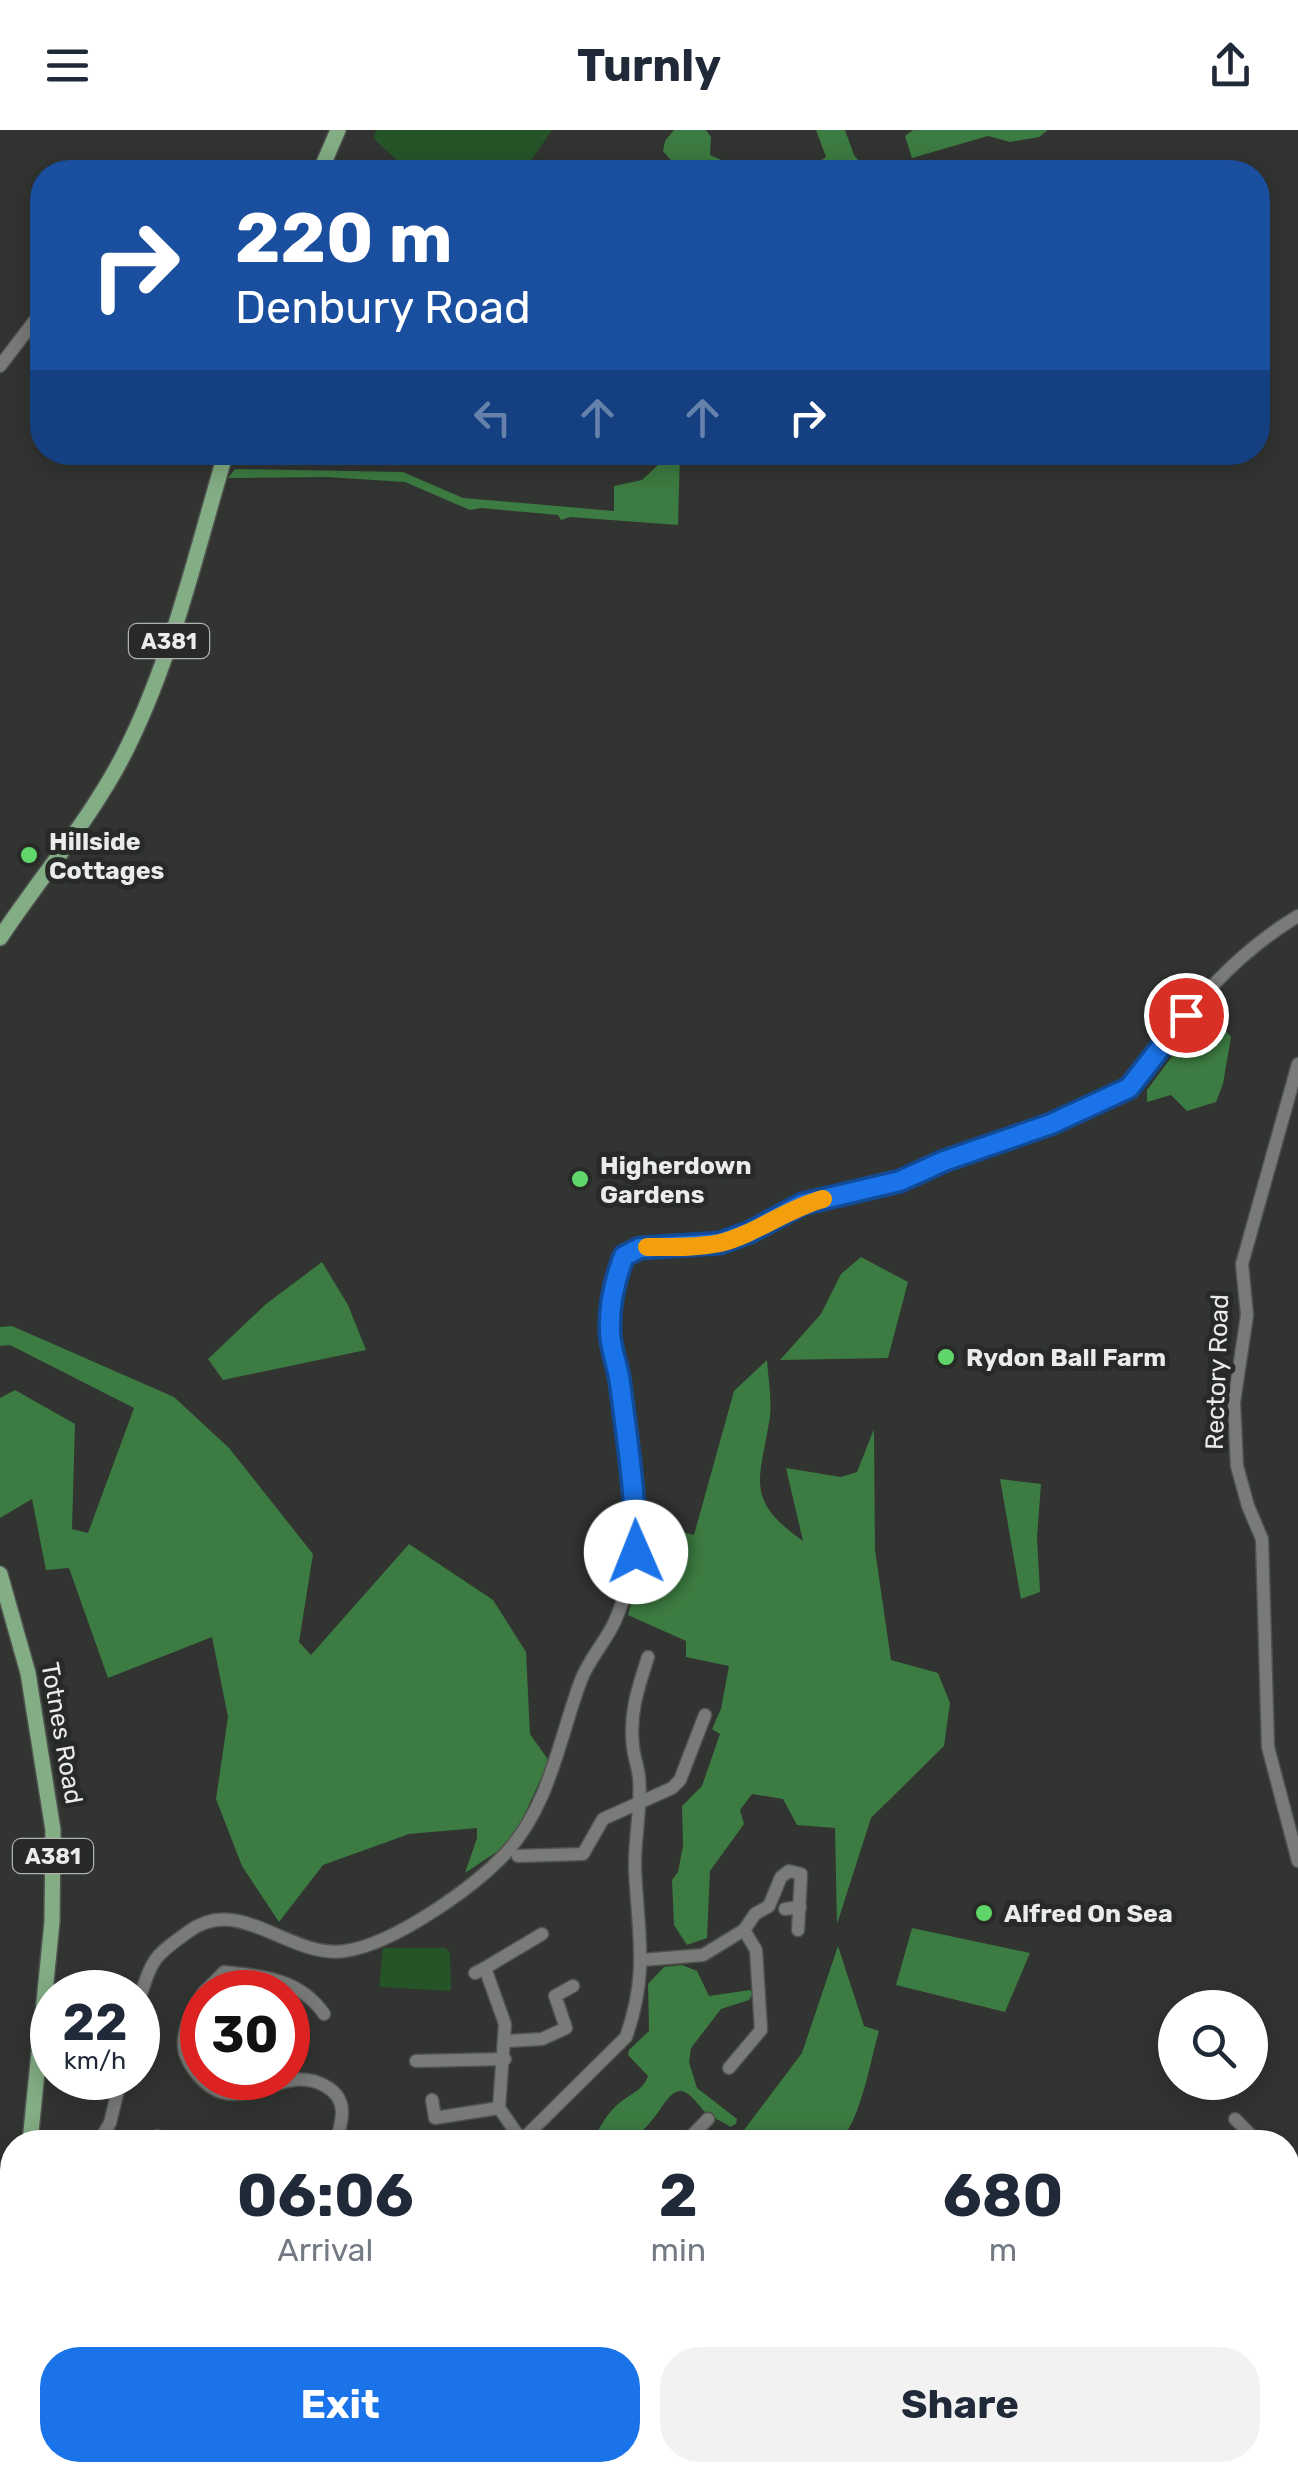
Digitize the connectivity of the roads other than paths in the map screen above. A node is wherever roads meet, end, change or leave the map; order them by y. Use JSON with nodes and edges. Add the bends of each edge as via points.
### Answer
{"nodes":[{"id":1,"x":338,"y":130,"type":"edge"},
{"id":2,"x":325,"y":160,"type":"edge"},
{"id":3,"x":30,"y":327,"type":"edge"},
{"id":4,"x":0,"y":366,"type":"edge"},
{"id":5,"x":222,"y":465,"type":"edge"},
{"id":6,"x":1298,"y":916,"type":"edge"},
{"id":7,"x":0,"y":938,"type":"edge"},
{"id":8,"x":1298,"y":1064,"type":"edge"},
{"id":9,"x":0,"y":1574,"type":"edge"},
{"id":10,"x":648,"y":1657,"type":"dead end"},
{"id":11,"x":704,"y":1715,"type":"dead end"},
{"id":12,"x":638,"y":1805,"type":"junction"},
{"id":13,"x":518,"y":1856,"type":"dead end"},
{"id":14,"x":1298,"y":1861,"type":"edge"},
{"id":15,"x":800,"y":1908,"type":"junction"},
{"id":16,"x":785,"y":1910,"type":"dead end"},
{"id":17,"x":744,"y":1930,"type":"junction"},
{"id":18,"x":798,"y":1930,"type":"dead end"},
{"id":19,"x":542,"y":1934,"type":"dead end"},
{"id":20,"x":642,"y":1960,"type":"junction"},
{"id":21,"x":149,"y":1970,"type":"edge"},
{"id":22,"x":573,"y":1986,"type":"dead end"},
{"id":23,"x":310,"y":1997,"type":"edge"},
{"id":24,"x":324,"y":2014,"type":"dead end"},
{"id":25,"x":507,"y":2041,"type":"junction"},
{"id":26,"x":504,"y":2060,"type":"junction"},
{"id":27,"x":416,"y":2062,"type":"dead end"},
{"id":28,"x":728,"y":2068,"type":"dead end"},
{"id":29,"x":310,"y":2080,"type":"edge"},
{"id":30,"x":116,"y":2100,"type":"edge"},
{"id":31,"x":432,"y":2100,"type":"dead end"},
{"id":32,"x":499,"y":2108,"type":"junction"},
{"id":33,"x":708,"y":2119,"type":"dead end"},
{"id":34,"x":1236,"y":2119,"type":"dead end"},
{"id":35,"x":31,"y":2130,"type":"edge"},
{"id":36,"x":106,"y":2130,"type":"edge"},
{"id":37,"x":340,"y":2130,"type":"edge"},
{"id":38,"x":513,"y":2130,"type":"edge"},
{"id":39,"x":533,"y":2130,"type":"edge"},
{"id":40,"x":697,"y":2130,"type":"edge"},
{"id":41,"x":1247,"y":2130,"type":"edge"}],
"edges":[{"from":1,"to":2,"type":"main road"},
{"from":3,"to":4,"type":"street"},
{"from":5,"to":7,"type":"main road","number":"A381","via":[[163,660],[129,744]]},
{"from":6,"to":21,"type":"street","via":[[1253,948],[1186,1015],[1135,1082],[1105,1100],[900,1181],[802,1204],[720,1243],[640,1248],[624,1256],[610,1332],[636,1505],[636,1552],[615,1620],[582,1677],[550,1781],[517,1838],[432,1912],[348,1951],[313,1949],[234,1918],[199,1924],[154,1956]]},
{"from":8,"to":14,"type":"street","name":"Rectory Road","via":[[1242,1264],[1247,1315],[1234,1402],[1237,1466],[1262,1539],[1268,1747]]},
{"from":9,"to":35,"type":"main road","name":"Totnes Road","number":"A381","via":[[28,1673],[53,1830],[52,1922]]},
{"from":10,"to":12,"type":"street","via":[[632,1707]]},
{"from":11,"to":12,"type":"street","via":[[680,1780]]},
{"from":12,"to":13,"type":"street","via":[[602,1819],[583,1854]]},
{"from":12,"to":20,"type":"street"},
{"from":15,"to":16,"type":"street"},
{"from":15,"to":17,"type":"street","via":[[801,1874],[789,1871]]},
{"from":15,"to":18,"type":"street"},
{"from":17,"to":20,"type":"street","via":[[703,1954]]},
{"from":17,"to":28,"type":"street","via":[[756,1950],[761,2030]]},
{"from":19,"to":25,"type":"street","via":[[480,1971],[502,2006]]},
{"from":20,"to":39,"type":"street","via":[[626,2036]]},
{"from":22,"to":25,"type":"street","via":[[556,1996],[566,2028]]},
{"from":23,"to":24,"type":"street"},
{"from":25,"to":26,"type":"street"},
{"from":26,"to":27,"type":"street"},
{"from":26,"to":32,"type":"street"},
{"from":29,"to":37,"type":"street","via":[[333,2090],[343,2106]]},
{"from":30,"to":36,"type":"street"},
{"from":31,"to":32,"type":"street","via":[[435,2118]]},
{"from":32,"to":38,"type":"street"},
{"from":33,"to":40,"type":"street"},
{"from":34,"to":41,"type":"street"}]}
